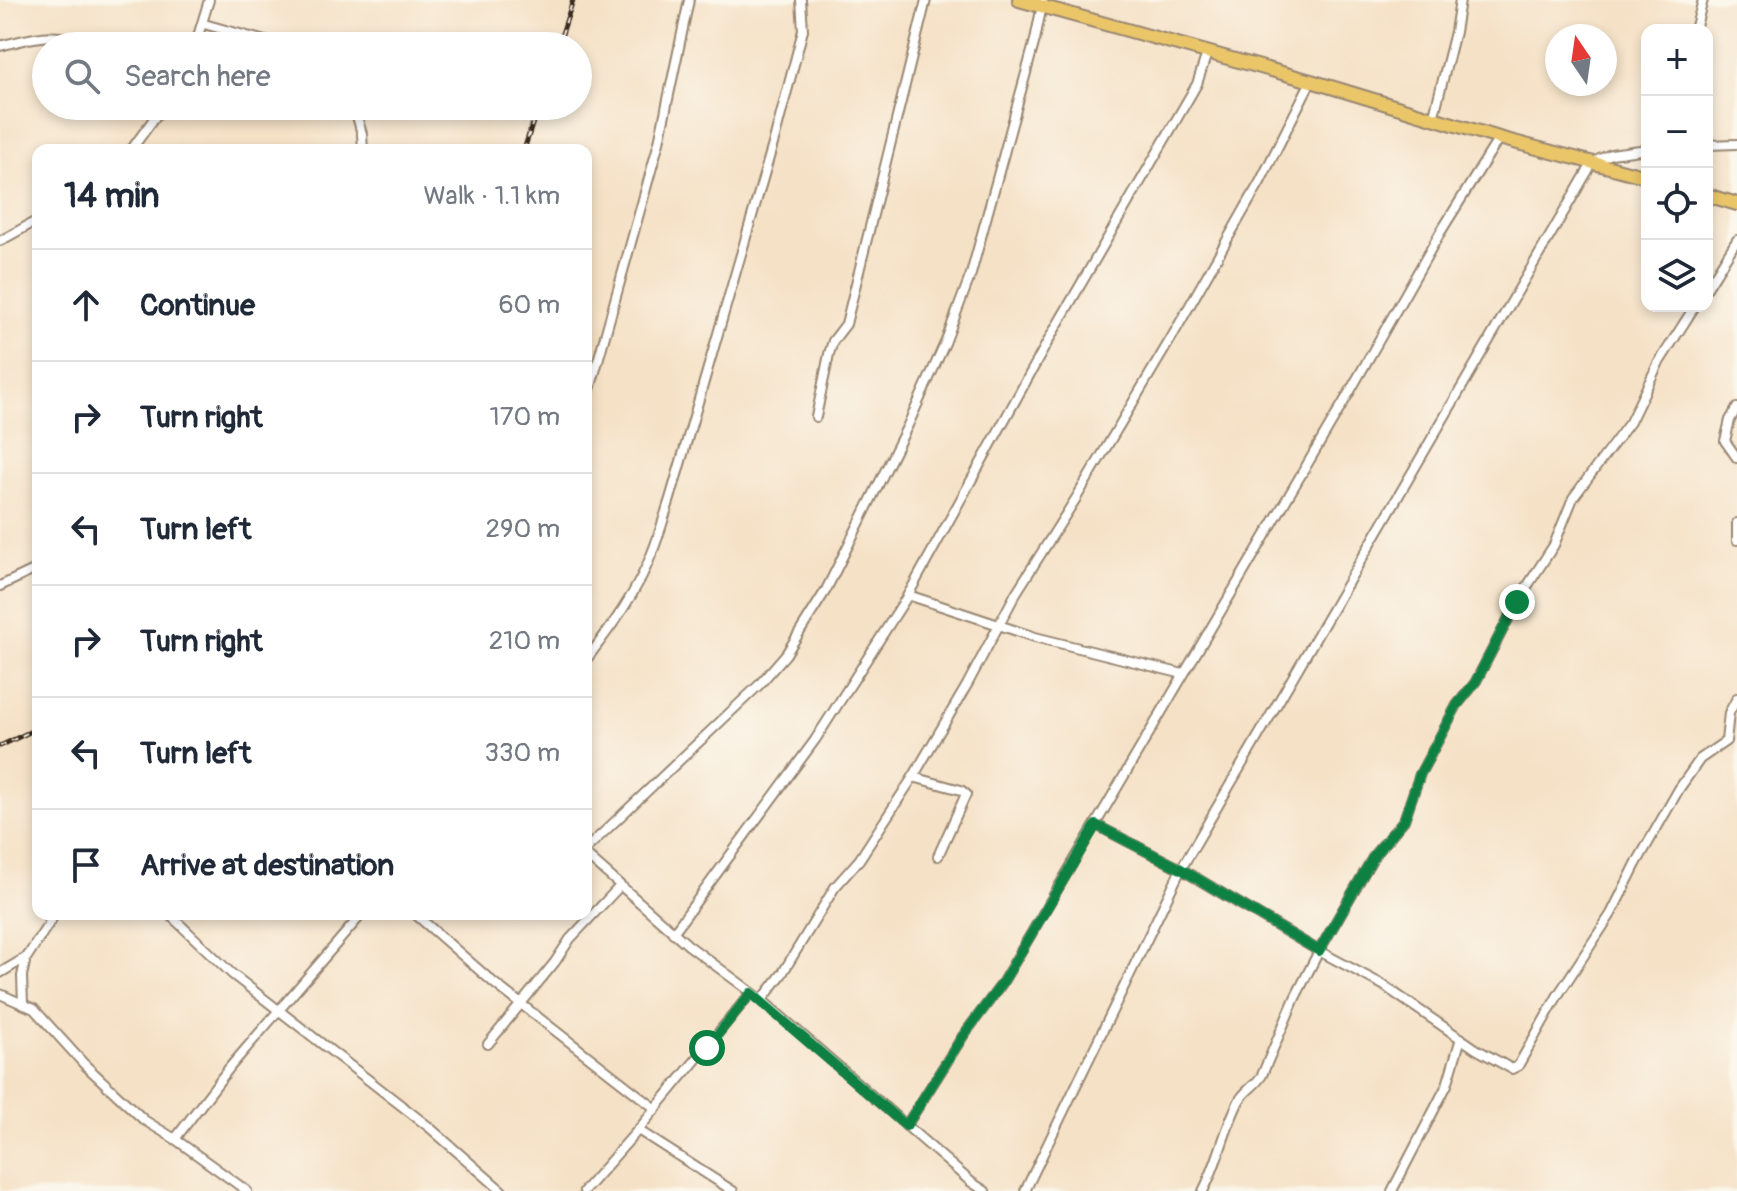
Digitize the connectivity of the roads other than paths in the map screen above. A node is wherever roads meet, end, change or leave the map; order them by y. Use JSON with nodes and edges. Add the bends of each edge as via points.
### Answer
{"nodes":[{"id":1,"x":209,"y":0,"type":"edge"},
{"id":2,"x":689,"y":0,"type":"edge"},
{"id":3,"x":801,"y":0,"type":"edge"},
{"id":4,"x":926,"y":0,"type":"edge"},
{"id":5,"x":1019,"y":0,"type":"edge"},
{"id":6,"x":1460,"y":0,"type":"edge"},
{"id":7,"x":1703,"y":0,"type":"edge"},
{"id":8,"x":1042,"y":4,"type":"edge"},
{"id":9,"x":204,"y":24,"type":"junction"},
{"id":10,"x":1697,"y":24,"type":"edge"},
{"id":11,"x":201,"y":32,"type":"edge"},
{"id":12,"x":233,"y":32,"type":"edge"},
{"id":13,"x":32,"y":37,"type":"edge"},
{"id":14,"x":0,"y":46,"type":"edge"},
{"id":15,"x":1207,"y":53,"type":"junction"},
{"id":16,"x":1311,"y":81,"type":"junction"},
{"id":17,"x":1433,"y":119,"type":"junction"},
{"id":18,"x":153,"y":120,"type":"edge"},
{"id":19,"x":358,"y":120,"type":"edge"},
{"id":20,"x":1499,"y":138,"type":"junction"},
{"id":21,"x":135,"y":144,"type":"edge"},
{"id":22,"x":363,"y":144,"type":"edge"},
{"id":23,"x":1737,"y":144,"type":"edge"},
{"id":24,"x":1713,"y":145,"type":"edge"},
{"id":25,"x":1641,"y":150,"type":"edge"},
{"id":26,"x":1593,"y":162,"type":"junction"},
{"id":27,"x":1641,"y":175,"type":"edge"},
{"id":28,"x":1713,"y":197,"type":"edge"},
{"id":29,"x":1737,"y":204,"type":"edge"},
{"id":30,"x":32,"y":223,"type":"edge"},
{"id":31,"x":1737,"y":240,"type":"edge"},
{"id":32,"x":0,"y":241,"type":"edge"},
{"id":33,"x":1713,"y":278,"type":"edge"},
{"id":34,"x":1691,"y":312,"type":"edge"},
{"id":35,"x":592,"y":382,"type":"edge"},
{"id":36,"x":1737,"y":408,"type":"edge"},
{"id":37,"x":816,"y":417,"type":"dead end"},
{"id":38,"x":1737,"y":458,"type":"edge"},
{"id":39,"x":1737,"y":523,"type":"edge"},
{"id":40,"x":1737,"y":540,"type":"edge"},
{"id":41,"x":32,"y":571,"type":"edge"},
{"id":42,"x":0,"y":586,"type":"edge"},
{"id":43,"x":908,"y":595,"type":"junction"},
{"id":44,"x":998,"y":625,"type":"junction"},
{"id":45,"x":592,"y":652,"type":"edge"},
{"id":46,"x":1183,"y":674,"type":"junction"},
{"id":47,"x":1737,"y":698,"type":"edge"},
{"id":48,"x":913,"y":777,"type":"junction"},
{"id":49,"x":1096,"y":825,"type":"junction"},
{"id":50,"x":592,"y":846,"type":"edge"},
{"id":51,"x":938,"y":856,"type":"dead end"},
{"id":52,"x":592,"y":858,"type":"edge"},
{"id":53,"x":1181,"y":869,"type":"junction"},
{"id":54,"x":619,"y":887,"type":"junction"},
{"id":55,"x":592,"y":916,"type":"edge"},
{"id":56,"x":51,"y":920,"type":"edge"},
{"id":57,"x":175,"y":920,"type":"edge"},
{"id":58,"x":357,"y":920,"type":"edge"},
{"id":59,"x":422,"y":920,"type":"edge"},
{"id":60,"x":588,"y":920,"type":"edge"},
{"id":61,"x":673,"y":933,"type":"junction"},
{"id":62,"x":1319,"y":951,"type":"junction"},
{"id":63,"x":27,"y":957,"type":"junction"},
{"id":64,"x":0,"y":973,"type":"edge"},
{"id":65,"x":751,"y":993,"type":"junction"},
{"id":66,"x":0,"y":994,"type":"edge"},
{"id":67,"x":762,"y":1000,"type":"junction"},
{"id":68,"x":522,"y":1003,"type":"junction"},
{"id":69,"x":23,"y":1004,"type":"junction"},
{"id":70,"x":280,"y":1010,"type":"junction"},
{"id":71,"x":1461,"y":1038,"type":"junction"},
{"id":72,"x":488,"y":1044,"type":"dead end"},
{"id":73,"x":656,"y":1109,"type":"junction"},
{"id":74,"x":906,"y":1126,"type":"junction"},
{"id":75,"x":638,"y":1130,"type":"junction"},
{"id":76,"x":175,"y":1139,"type":"junction"},
{"id":77,"x":247,"y":1191,"type":"edge"},
{"id":78,"x":502,"y":1191,"type":"edge"},
{"id":79,"x":584,"y":1191,"type":"edge"},
{"id":80,"x":733,"y":1191,"type":"edge"},
{"id":81,"x":985,"y":1191,"type":"edge"},
{"id":82,"x":1025,"y":1191,"type":"edge"},
{"id":83,"x":1203,"y":1191,"type":"edge"},
{"id":84,"x":1392,"y":1191,"type":"edge"}],
"edges":[{"from":1,"to":9,"type":"street"},
{"from":2,"to":35,"type":"street","via":[[659,142]]},
{"from":3,"to":45,"type":"street","via":[[803,30],[779,122],[670,499],[652,555]]},
{"from":4,"to":37,"type":"street","via":[[846,324],[833,341]]},
{"from":5,"to":8,"type":"main road"},
{"from":6,"to":17,"type":"street"},
{"from":7,"to":10,"type":"street"},
{"from":8,"to":15,"type":"main road"},
{"from":8,"to":50,"type":"street","via":[[971,274],[908,425],[826,590],[786,654],[759,685]]},
{"from":9,"to":11,"type":"street"},
{"from":9,"to":12,"type":"street"},
{"from":13,"to":14,"type":"street"},
{"from":15,"to":16,"type":"main road"},
{"from":15,"to":43,"type":"street","via":[[1197,84]]},
{"from":16,"to":17,"type":"main road"},
{"from":16,"to":44,"type":"street","via":[[1181,323]]},
{"from":17,"to":20,"type":"main road"},
{"from":18,"to":21,"type":"street"},
{"from":19,"to":22,"type":"street"},
{"from":20,"to":26,"type":"main road"},
{"from":20,"to":46,"type":"street"},
{"from":23,"to":24,"type":"street"},
{"from":25,"to":26,"type":"street"},
{"from":26,"to":27,"type":"main road"},
{"from":26,"to":53,"type":"street"},
{"from":28,"to":29,"type":"main road"},
{"from":30,"to":32,"type":"street"},
{"from":31,"to":33,"type":"street"},
{"from":34,"to":62,"type":"street","via":[[1630,422],[1573,498],[1554,545],[1439,739],[1404,820],[1375,854]]},
{"from":36,"to":38,"type":"street","via":[[1725,441]]},
{"from":39,"to":40,"type":"street"},
{"from":41,"to":42,"type":"street"},
{"from":43,"to":44,"type":"street"},
{"from":43,"to":61,"type":"street","via":[[789,777]]},
{"from":44,"to":46,"type":"street"},
{"from":44,"to":48,"type":"street"},
{"from":46,"to":49,"type":"street"},
{"from":47,"to":71,"type":"street","via":[[1729,713],[1726,741],[1700,759],[1679,789],[1611,914],[1518,1066],[1509,1069]]},
{"from":48,"to":51,"type":"street","via":[[966,794]]},
{"from":48,"to":67,"type":"street"},
{"from":49,"to":53,"type":"street"},
{"from":49,"to":74,"type":"street","via":[[1001,985]]},
{"from":52,"to":54,"type":"street"},
{"from":53,"to":62,"type":"street"},
{"from":53,"to":82,"type":"street"},
{"from":54,"to":55,"type":"street"},
{"from":54,"to":61,"type":"street"},
{"from":56,"to":63,"type":"street"},
{"from":57,"to":70,"type":"street"},
{"from":58,"to":70,"type":"street"},
{"from":59,"to":68,"type":"street"},
{"from":60,"to":68,"type":"street"},
{"from":61,"to":65,"type":"street"},
{"from":62,"to":71,"type":"street","via":[[1383,985]]},
{"from":62,"to":83,"type":"street","via":[[1257,1085],[1238,1102]]},
{"from":63,"to":64,"type":"street"},
{"from":63,"to":69,"type":"street"},
{"from":65,"to":67,"type":"street"},
{"from":65,"to":73,"type":"street"},
{"from":66,"to":69,"type":"street"},
{"from":67,"to":74,"type":"street"},
{"from":68,"to":72,"type":"street"},
{"from":68,"to":73,"type":"street"},
{"from":69,"to":76,"type":"street","via":[[34,1009],[144,1120]]},
{"from":70,"to":76,"type":"street"},
{"from":70,"to":78,"type":"street"},
{"from":71,"to":84,"type":"street","via":[[1447,1085]]},
{"from":73,"to":75,"type":"street"},
{"from":74,"to":81,"type":"street"},
{"from":75,"to":79,"type":"street"},
{"from":75,"to":80,"type":"street"},
{"from":76,"to":77,"type":"street"}]}
